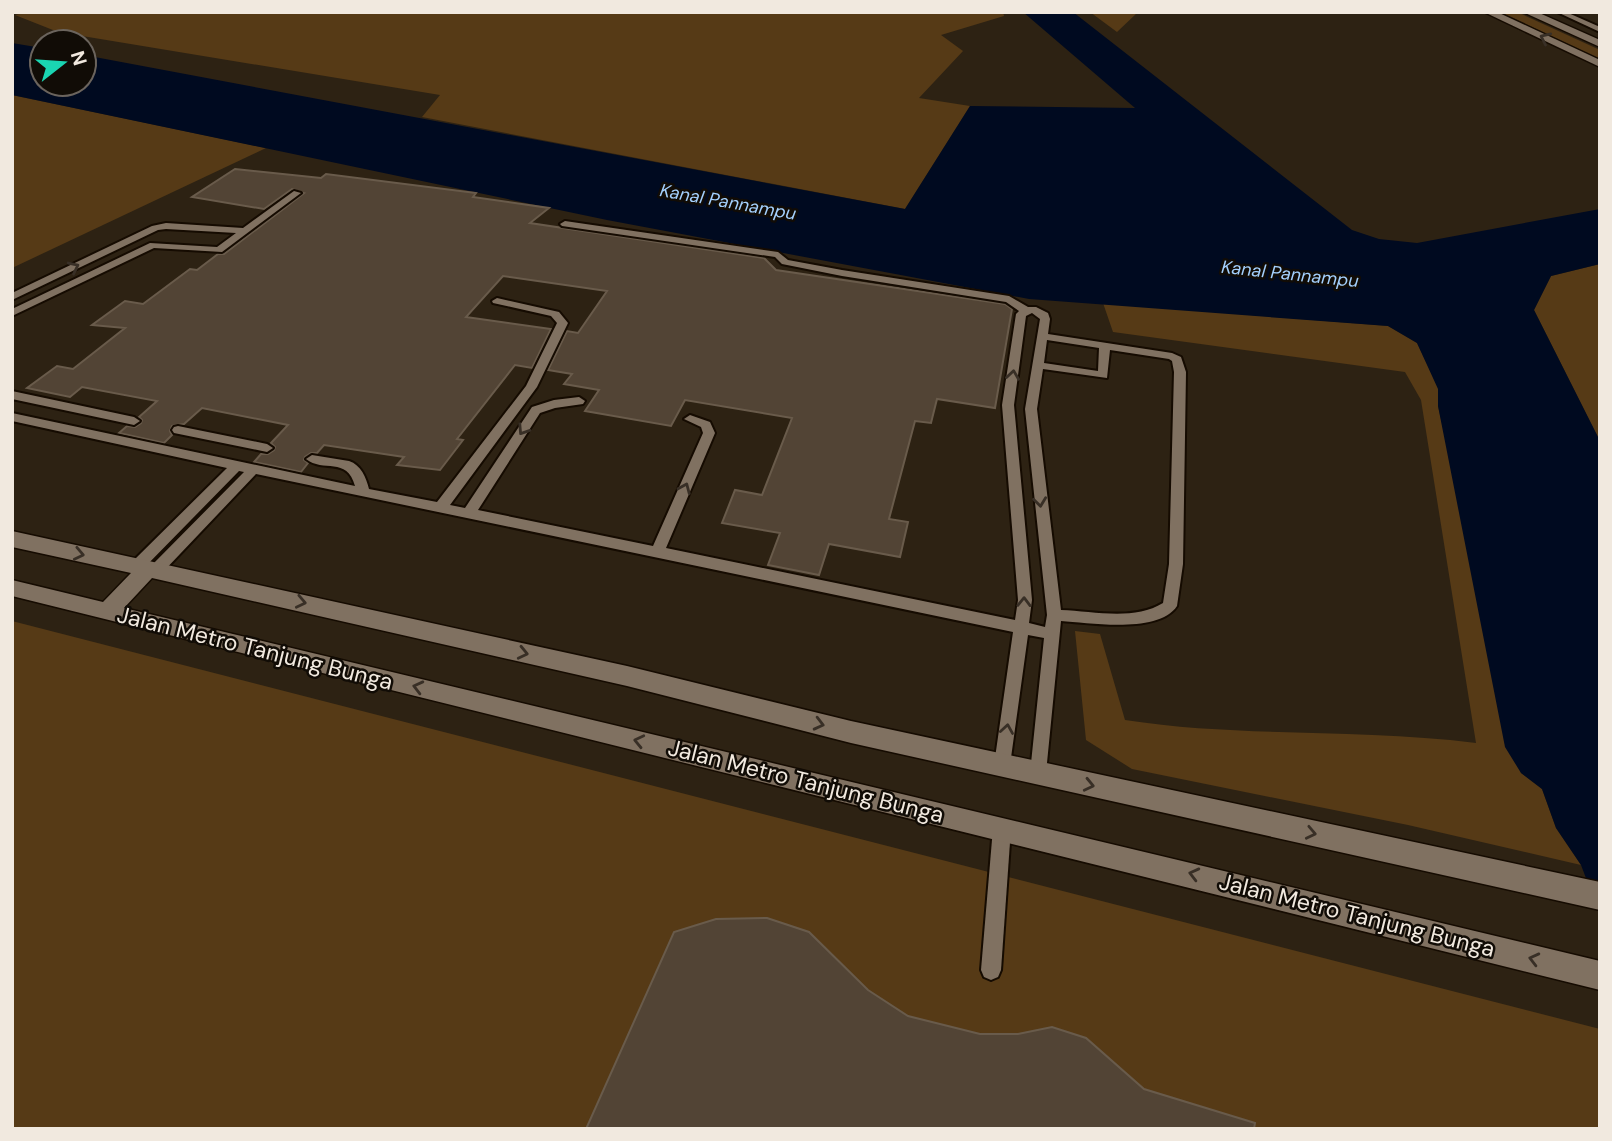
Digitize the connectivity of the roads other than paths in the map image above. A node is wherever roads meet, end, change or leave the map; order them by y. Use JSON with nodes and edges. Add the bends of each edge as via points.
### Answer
{"nodes":[{"id":1,"x":1489,"y":12,"type":"edge"},
{"id":2,"x":1528,"y":12,"type":"edge"},
{"id":3,"x":1560,"y":12,"type":"edge"},
{"id":4,"x":1581,"y":22,"type":"junction"},
{"id":5,"x":1557,"y":25,"type":"junction"},
{"id":6,"x":1600,"y":30,"type":"edge"},
{"id":7,"x":1600,"y":44,"type":"edge"},
{"id":8,"x":1600,"y":64,"type":"edge"},
{"id":9,"x":297,"y":193,"type":"dead end"},
{"id":10,"x":565,"y":224,"type":"dead end"},
{"id":11,"x":166,"y":226,"type":"junction"},
{"id":12,"x":244,"y":231,"type":"junction"},
{"id":13,"x":153,"y":245,"type":"junction"},
{"id":14,"x":12,"y":297,"type":"edge"},
{"id":15,"x":497,"y":301,"type":"dead end"},
{"id":16,"x":1025,"y":310,"type":"junction"},
{"id":17,"x":12,"y":313,"type":"edge"},
{"id":18,"x":1042,"y":335,"type":"junction"},
{"id":19,"x":1105,"y":344,"type":"junction"},
{"id":20,"x":1037,"y":365,"type":"junction"},
{"id":21,"x":12,"y":395,"type":"edge"},
{"id":22,"x":579,"y":401,"type":"dead end"},
{"id":23,"x":12,"y":417,"type":"edge"},
{"id":24,"x":690,"y":419,"type":"dead end"},
{"id":25,"x":134,"y":421,"type":"dead end"},
{"id":26,"x":178,"y":430,"type":"dead end"},
{"id":27,"x":267,"y":448,"type":"dead end"},
{"id":28,"x":1013,"y":457,"type":"junction"},
{"id":29,"x":312,"y":459,"type":"dead end"},
{"id":30,"x":1035,"y":460,"type":"junction"},
{"id":31,"x":235,"y":467,"type":"junction"},
{"id":32,"x":253,"y":470,"type":"junction"},
{"id":33,"x":364,"y":492,"type":"junction"},
{"id":34,"x":440,"y":508,"type":"junction"},
{"id":35,"x":469,"y":513,"type":"junction"},
{"id":36,"x":12,"y":539,"type":"edge"},
{"id":37,"x":658,"y":551,"type":"junction"},
{"id":38,"x":147,"y":568,"type":"junction"},
{"id":39,"x":12,"y":588,"type":"edge"},
{"id":40,"x":107,"y":611,"type":"junction"},
{"id":41,"x":1054,"y":615,"type":"junction"},
{"id":42,"x":1022,"y":627,"type":"junction"},
{"id":43,"x":1052,"y":634,"type":"junction"},
{"id":44,"x":1002,"y":765,"type":"junction"},
{"id":45,"x":1038,"y":773,"type":"junction"},
{"id":46,"x":1002,"y":828,"type":"junction"},
{"id":47,"x":1589,"y":894,"type":"edge"},
{"id":48,"x":991,"y":970,"type":"dead end"},
{"id":49,"x":1600,"y":976,"type":"edge"}],
"edges":[{"from":8,"to":1,"type":"main road","one_way":true},
{"from":2,"to":5,"type":"main road"},
{"from":3,"to":4,"type":"lane"},
{"from":4,"to":5,"type":"lane"},
{"from":4,"to":6,"type":"lane"},
{"from":5,"to":7,"type":"main road"},
{"from":9,"to":12,"type":"lane"},
{"from":10,"to":16,"type":"lane","via":[[778,255],[785,262],[842,273],[982,293],[1009,299]]},
{"from":11,"to":12,"type":"lane"},
{"from":11,"to":13,"type":"lane"},
{"from":14,"to":11,"type":"lane","one_way":true},
{"from":12,"to":13,"type":"lane","via":[[219,250]]},
{"from":13,"to":17,"type":"lane"},
{"from":15,"to":34,"type":"lane","via":[[555,314],[563,323],[531,387]]},
{"from":16,"to":18,"type":"lane","via":[[1044,315]]},
{"from":28,"to":16,"type":"lane","one_way":true,"via":[[1008,405]]},
{"from":18,"to":19,"type":"lane"},
{"from":18,"to":20,"type":"lane"},
{"from":19,"to":20,"type":"lane","via":[[1103,374]]},
{"from":19,"to":41,"type":"lane","via":[[1172,356],[1181,372],[1176,564],[1170,606],[1161,614],[1141,618]]},
{"from":20,"to":30,"type":"lane","via":[[1031,409]]},
{"from":21,"to":25,"type":"lane"},
{"from":22,"to":35,"type":"lane","one_way":true,"via":[[536,410]]},
{"from":23,"to":31,"type":"lane"},
{"from":37,"to":24,"type":"lane","one_way":true,"via":[[709,433],[706,425]]},
{"from":26,"to":27,"type":"lane"},
{"from":28,"to":30,"type":"lane"},
{"from":42,"to":28,"type":"lane","one_way":true,"via":[[1025,600]]},
{"from":29,"to":33,"type":"lane","via":[[349,465]]},
{"from":30,"to":41,"type":"lane","one_way":true},
{"from":31,"to":32,"type":"lane"},
{"from":31,"to":38,"type":"lane"},
{"from":32,"to":33,"type":"lane"},
{"from":32,"to":38,"type":"lane"},
{"from":33,"to":34,"type":"lane"},
{"from":34,"to":35,"type":"lane"},
{"from":35,"to":37,"type":"lane"},
{"from":36,"to":38,"type":"main road","one_way":true},
{"from":37,"to":42,"type":"lane"},
{"from":38,"to":40,"type":"main road"},
{"from":38,"to":44,"type":"main road","one_way":true},
{"from":39,"to":40,"type":"main road","name":"Jalan Metro Tanjung Bunga"},
{"from":46,"to":40,"type":"main road","name":"Jalan Metro Tanjung Bunga","one_way":true},
{"from":41,"to":43,"type":"lane"},
{"from":42,"to":43,"type":"lane"},
{"from":44,"to":42,"type":"lane","one_way":true},
{"from":43,"to":45,"type":"lane"},
{"from":44,"to":45,"type":"main road"},
{"from":45,"to":47,"type":"main road","one_way":true},
{"from":46,"to":48,"type":"lane"},
{"from":49,"to":46,"type":"main road","name":"Jalan Metro Tanjung Bunga","one_way":true}]}
